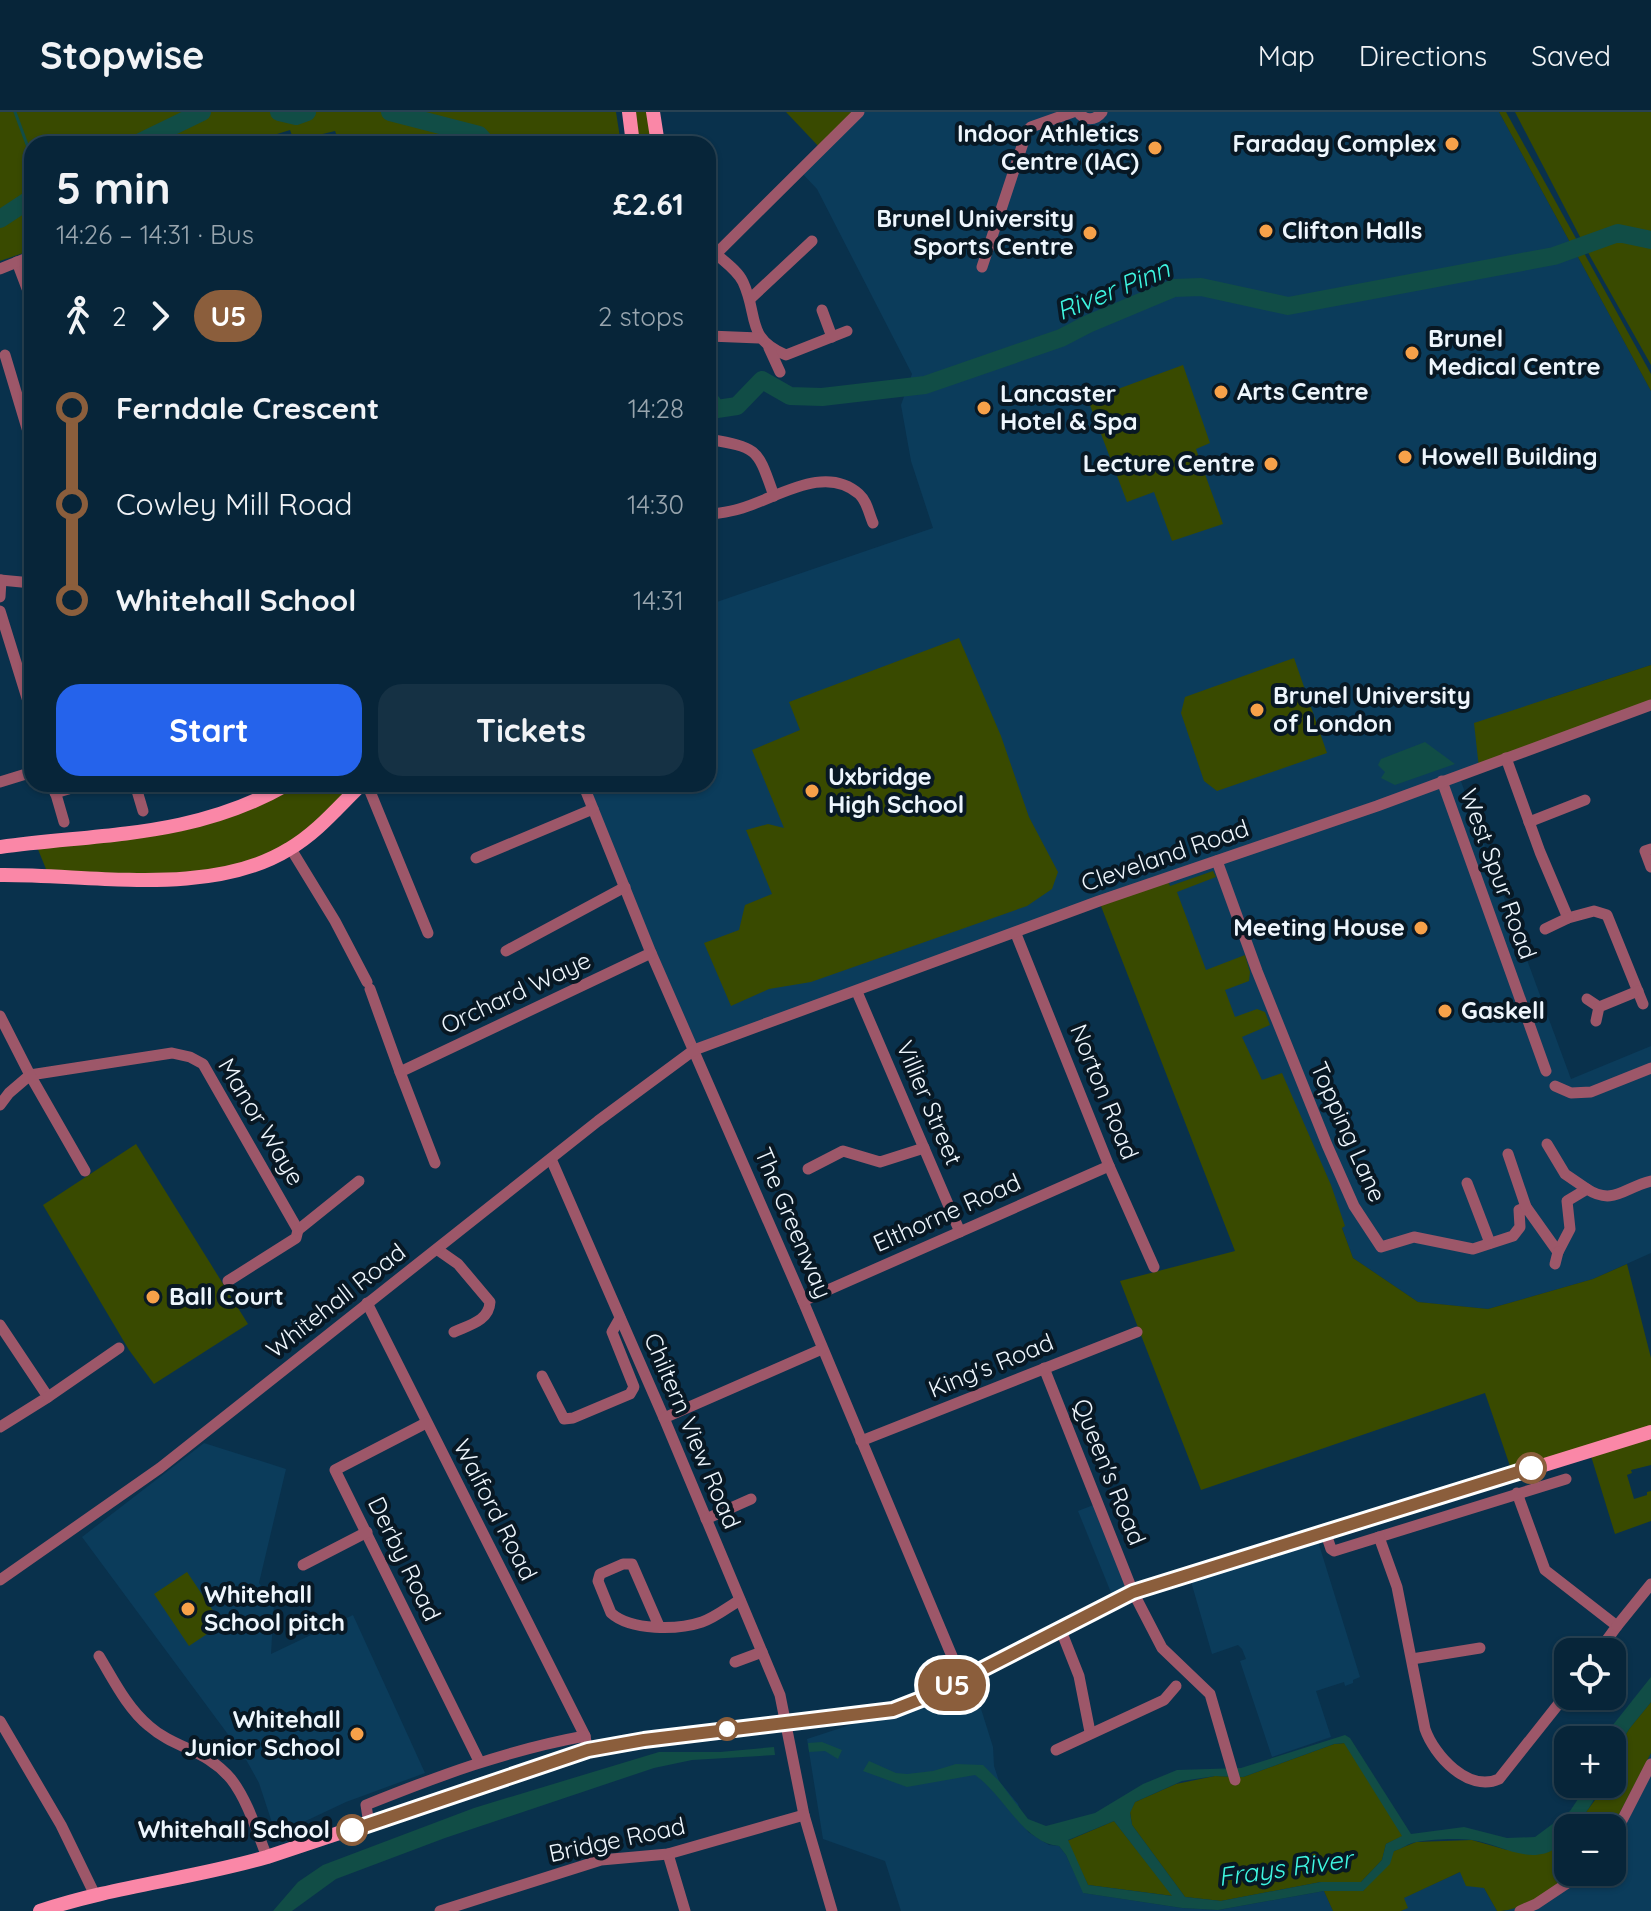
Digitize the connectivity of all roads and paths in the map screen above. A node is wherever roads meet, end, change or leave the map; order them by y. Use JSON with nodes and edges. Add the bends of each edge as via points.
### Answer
{"nodes":[{"id":1,"x":629,"y":112,"type":"edge"},
{"id":2,"x":653,"y":112,"type":"edge"},
{"id":3,"x":859,"y":112,"type":"edge"},
{"id":4,"x":1075,"y":112,"type":"edge"},
{"id":5,"x":1102,"y":112,"type":"edge"},
{"id":6,"x":632,"y":136,"type":"edge"},
{"id":7,"x":657,"y":136,"type":"edge"},
{"id":8,"x":812,"y":241,"type":"dead end"},
{"id":9,"x":716,"y":252,"type":"edge"},
{"id":10,"x":24,"y":259,"type":"edge"},
{"id":11,"x":716,"y":259,"type":"edge"},
{"id":12,"x":17,"y":262,"type":"junction"},
{"id":13,"x":982,"y":267,"type":"dead end"},
{"id":14,"x":0,"y":269,"type":"edge"},
{"id":15,"x":24,"y":280,"type":"edge"},
{"id":16,"x":750,"y":299,"type":"junction"},
{"id":17,"x":822,"y":310,"type":"dead end"},
{"id":18,"x":847,"y":331,"type":"dead end"},
{"id":19,"x":716,"y":336,"type":"edge"},
{"id":20,"x":832,"y":337,"type":"junction"},
{"id":21,"x":759,"y":338,"type":"junction"},
{"id":22,"x":769,"y":348,"type":"junction"},
{"id":23,"x":5,"y":355,"type":"dead end"},
{"id":24,"x":780,"y":372,"type":"dead end"},
{"id":25,"x":6,"y":378,"type":"edge"},
{"id":26,"x":24,"y":424,"type":"edge"},
{"id":27,"x":716,"y":440,"type":"edge"},
{"id":28,"x":774,"y":496,"type":"junction"},
{"id":29,"x":716,"y":513,"type":"edge"},
{"id":30,"x":873,"y":523,"type":"dead end"},
{"id":31,"x":0,"y":580,"type":"edge"},
{"id":32,"x":24,"y":582,"type":"edge"},
{"id":33,"x":0,"y":597,"type":"edge"},
{"id":34,"x":0,"y":611,"type":"edge"},
{"id":35,"x":2,"y":624,"type":"edge"},
{"id":36,"x":24,"y":690,"type":"edge"},
{"id":37,"x":1651,"y":705,"type":"edge"},
{"id":38,"x":1506,"y":758,"type":"junction"},
{"id":39,"x":24,"y":775,"type":"edge"},
{"id":40,"x":1442,"y":781,"type":"junction"},
{"id":41,"x":0,"y":782,"type":"edge"},
{"id":42,"x":55,"y":792,"type":"edge"},
{"id":43,"x":139,"y":792,"type":"edge"},
{"id":44,"x":274,"y":792,"type":"edge"},
{"id":45,"x":356,"y":792,"type":"edge"},
{"id":46,"x":368,"y":792,"type":"edge"},
{"id":47,"x":586,"y":792,"type":"edge"},
{"id":48,"x":1585,"y":800,"type":"dead end"},
{"id":49,"x":593,"y":809,"type":"junction"},
{"id":50,"x":143,"y":811,"type":"dead end"},
{"id":51,"x":64,"y":822,"type":"dead end"},
{"id":52,"x":1529,"y":822,"type":"junction"},
{"id":53,"x":0,"y":847,"type":"edge"},
{"id":54,"x":291,"y":849,"type":"junction"},
{"id":55,"x":1651,"y":849,"type":"edge"},
{"id":56,"x":476,"y":858,"type":"dead end"},
{"id":57,"x":1217,"y":861,"type":"junction"},
{"id":58,"x":1651,"y":867,"type":"edge"},
{"id":59,"x":0,"y":875,"type":"edge"},
{"id":60,"x":625,"y":887,"type":"junction"},
{"id":61,"x":1568,"y":918,"type":"junction"},
{"id":62,"x":1545,"y":929,"type":"dead end"},
{"id":63,"x":428,"y":933,"type":"dead end"},
{"id":64,"x":1016,"y":934,"type":"junction"},
{"id":65,"x":506,"y":951,"type":"dead end"},
{"id":66,"x":651,"y":953,"type":"junction"},
{"id":67,"x":1638,"y":991,"type":"junction"},
{"id":68,"x":857,"y":992,"type":"junction"},
{"id":69,"x":1587,"y":999,"type":"dead end"},
{"id":70,"x":1643,"y":1004,"type":"dead end"},
{"id":71,"x":1599,"y":1007,"type":"junction"},
{"id":72,"x":0,"y":1016,"type":"edge"},
{"id":73,"x":1596,"y":1021,"type":"dead end"},
{"id":74,"x":694,"y":1050,"type":"junction"},
{"id":75,"x":1651,"y":1068,"type":"edge"},
{"id":76,"x":1546,"y":1071,"type":"dead end"},
{"id":77,"x":400,"y":1072,"type":"junction"},
{"id":78,"x":30,"y":1075,"type":"junction"},
{"id":79,"x":1555,"y":1086,"type":"dead end"},
{"id":80,"x":0,"y":1105,"type":"edge"},
{"id":81,"x":1547,"y":1144,"type":"dead end"},
{"id":82,"x":924,"y":1148,"type":"junction"},
{"id":83,"x":1508,"y":1154,"type":"dead end"},
{"id":84,"x":551,"y":1159,"type":"junction"},
{"id":85,"x":435,"y":1163,"type":"dead end"},
{"id":86,"x":1109,"y":1166,"type":"junction"},
{"id":87,"x":808,"y":1169,"type":"dead end"},
{"id":88,"x":85,"y":1171,"type":"dead end"},
{"id":89,"x":359,"y":1181,"type":"dead end"},
{"id":90,"x":1651,"y":1181,"type":"edge"},
{"id":91,"x":1467,"y":1183,"type":"dead end"},
{"id":92,"x":1587,"y":1189,"type":"junction"},
{"id":93,"x":1526,"y":1207,"type":"junction"},
{"id":94,"x":298,"y":1230,"type":"junction"},
{"id":95,"x":960,"y":1232,"type":"junction"},
{"id":96,"x":1490,"y":1243,"type":"junction"},
{"id":97,"x":438,"y":1250,"type":"junction"},
{"id":98,"x":1154,"y":1267,"type":"dead end"},
{"id":99,"x":228,"y":1281,"type":"dead end"},
{"id":100,"x":803,"y":1301,"type":"junction"},
{"id":101,"x":367,"y":1303,"type":"junction"},
{"id":102,"x":620,"y":1318,"type":"junction"},
{"id":103,"x":0,"y":1325,"type":"edge"},
{"id":104,"x":454,"y":1332,"type":"dead end"},
{"id":105,"x":1137,"y":1332,"type":"dead end"},
{"id":106,"x":119,"y":1348,"type":"dead end"},
{"id":107,"x":822,"y":1349,"type":"junction"},
{"id":108,"x":1044,"y":1368,"type":"junction"},
{"id":109,"x":542,"y":1376,"type":"dead end"},
{"id":110,"x":48,"y":1397,"type":"junction"},
{"id":111,"x":664,"y":1418,"type":"junction"},
{"id":112,"x":426,"y":1423,"type":"junction"},
{"id":113,"x":0,"y":1427,"type":"edge"},
{"id":114,"x":1651,"y":1432,"type":"edge"},
{"id":115,"x":861,"y":1441,"type":"junction"},
{"id":116,"x":1536,"y":1466,"type":"junction"},
{"id":117,"x":1566,"y":1479,"type":"dead end"},
{"id":118,"x":1542,"y":1485,"type":"junction"},
{"id":119,"x":1517,"y":1493,"type":"junction"},
{"id":120,"x":751,"y":1499,"type":"dead end"},
{"id":121,"x":706,"y":1519,"type":"junction"},
{"id":122,"x":367,"y":1532,"type":"junction"},
{"id":123,"x":1326,"y":1534,"type":"junction"},
{"id":124,"x":1379,"y":1537,"type":"junction"},
{"id":125,"x":303,"y":1565,"type":"dead end"},
{"id":126,"x":0,"y":1580,"type":"edge"},
{"id":127,"x":1651,"y":1584,"type":"edge"},
{"id":128,"x":1133,"y":1592,"type":"junction"},
{"id":129,"x":740,"y":1600,"type":"junction"},
{"id":130,"x":659,"y":1626,"type":"junction"},
{"id":131,"x":1617,"y":1626,"type":"junction"},
{"id":132,"x":1060,"y":1628,"type":"junction"},
{"id":133,"x":1608,"y":1638,"type":"edge"},
{"id":134,"x":1480,"y":1648,"type":"dead end"},
{"id":135,"x":762,"y":1652,"type":"junction"},
{"id":136,"x":99,"y":1656,"type":"dead end"},
{"id":137,"x":1412,"y":1659,"type":"junction"},
{"id":138,"x":735,"y":1662,"type":"dead end"},
{"id":139,"x":962,"y":1680,"type":"junction"},
{"id":140,"x":1176,"y":1686,"type":"dead end"},
{"id":141,"x":1554,"y":1710,"type":"edge"},
{"id":142,"x":0,"y":1721,"type":"edge"},
{"id":143,"x":1090,"y":1732,"type":"junction"},
{"id":144,"x":790,"y":1735,"type":"junction"},
{"id":145,"x":586,"y":1743,"type":"junction"},
{"id":146,"x":1056,"y":1750,"type":"dead end"},
{"id":147,"x":479,"y":1761,"type":"junction"},
{"id":148,"x":1651,"y":1764,"type":"edge"},
{"id":149,"x":1235,"y":1780,"type":"dead end"},
{"id":150,"x":804,"y":1815,"type":"junction"},
{"id":151,"x":1626,"y":1815,"type":"edge"},
{"id":152,"x":369,"y":1824,"type":"junction"},
{"id":153,"x":668,"y":1854,"type":"junction"},
{"id":154,"x":267,"y":1857,"type":"junction"},
{"id":155,"x":1563,"y":1886,"type":"edge"},
{"id":156,"x":95,"y":1895,"type":"junction"},
{"id":157,"x":40,"y":1911,"type":"edge"},
{"id":158,"x":440,"y":1911,"type":"edge"},
{"id":159,"x":685,"y":1911,"type":"edge"},
{"id":160,"x":832,"y":1911,"type":"edge"},
{"id":161,"x":1520,"y":1911,"type":"edge"}],
"edges":[{"from":1,"to":6,"type":"main road"},
{"from":2,"to":7,"type":"main road"},
{"from":3,"to":9,"type":"street"},
{"from":4,"to":5,"type":"street","via":[[1089,119]]},
{"from":4,"to":13,"type":"street","via":[[1027,131]]},
{"from":8,"to":16,"type":"street"},
{"from":10,"to":12,"type":"street"},
{"from":11,"to":16,"type":"street","via":[[741,277]]},
{"from":12,"to":14,"type":"street"},
{"from":12,"to":15,"type":"street"},
{"from":16,"to":21,"type":"street"},
{"from":17,"to":20,"type":"street"},
{"from":18,"to":20,"type":"street"},
{"from":19,"to":21,"type":"street"},
{"from":20,"to":22,"type":"street","via":[[786,355]]},
{"from":21,"to":22,"type":"street"},
{"from":22,"to":24,"type":"street"},
{"from":23,"to":25,"type":"street"},
{"from":25,"to":26,"type":"street"},
{"from":27,"to":28,"type":"street","via":[[754,451]]},
{"from":28,"to":29,"type":"street"},
{"from":28,"to":30,"type":"street","via":[[815,482],[842,485],[864,500]]},
{"from":31,"to":32,"type":"street"},
{"from":31,"to":33,"type":"street"},
{"from":34,"to":35,"type":"street"},
{"from":35,"to":36,"type":"street"},
{"from":37,"to":38,"type":"street","name":"Cleveland Road"},
{"from":38,"to":40,"type":"street","name":"Cleveland Road"},
{"from":38,"to":52,"type":"street"},
{"from":39,"to":41,"type":"street"},
{"from":40,"to":57,"type":"street","name":"Cleveland Road"},
{"from":40,"to":76,"type":"street","name":"West Spur Road"},
{"from":42,"to":51,"type":"street"},
{"from":43,"to":50,"type":"street"},
{"from":44,"to":53,"type":"main road","via":[[198,822]]},
{"from":45,"to":54,"type":"main road"},
{"from":46,"to":63,"type":"street"},
{"from":47,"to":49,"type":"street","name":"The Greenway"},
{"from":48,"to":52,"type":"street"},
{"from":49,"to":56,"type":"street"},
{"from":49,"to":60,"type":"street","name":"The Greenway"},
{"from":52,"to":61,"type":"street"},
{"from":54,"to":59,"type":"main road","via":[[239,872],[178,880]]},
{"from":54,"to":77,"type":"street","via":[[368,986]]},
{"from":55,"to":58,"type":"street","via":[[1645,851]]},
{"from":57,"to":64,"type":"street","name":"Cleveland Road"},
{"from":57,"to":96,"type":"street","name":"Topping Lane","via":[[1327,1145],[1354,1206],[1381,1247],[1414,1237],[1473,1249]]},
{"from":60,"to":65,"type":"street"},
{"from":60,"to":66,"type":"street","name":"The Greenway"},
{"from":61,"to":62,"type":"street"},
{"from":61,"to":67,"type":"street","via":[[1594,911],[1607,915]]},
{"from":64,"to":68,"type":"street","name":"Cleveland Road"},
{"from":64,"to":86,"type":"street","name":"Norton Road"},
{"from":66,"to":74,"type":"street","name":"The Greenway"},
{"from":66,"to":77,"type":"street","name":"Orchard Waye"},
{"from":67,"to":70,"type":"street"},
{"from":67,"to":71,"type":"street"},
{"from":68,"to":74,"type":"street","name":"Cleveland Road"},
{"from":68,"to":82,"type":"street","name":"Villier Street"},
{"from":69,"to":71,"type":"street"},
{"from":71,"to":73,"type":"street"},
{"from":72,"to":78,"type":"street"},
{"from":74,"to":84,"type":"street","name":"Whitehall Road"},
{"from":74,"to":100,"type":"street","name":"The Greenway"},
{"from":75,"to":79,"type":"street","via":[[1591,1092],[1571,1093]]},
{"from":77,"to":85,"type":"street"},
{"from":78,"to":80,"type":"street"},
{"from":78,"to":88,"type":"street"},
{"from":78,"to":94,"type":"street","name":"Manor Waye","via":[[172,1053],[203,1064]]},
{"from":81,"to":92,"type":"street","via":[[1565,1174]]},
{"from":82,"to":87,"type":"street","via":[[880,1162],[843,1151]]},
{"from":82,"to":95,"type":"street","name":"Villier Street"},
{"from":83,"to":93,"type":"street"},
{"from":84,"to":97,"type":"street","name":"Whitehall Road"},
{"from":84,"to":102,"type":"street","name":"Chiltern View Road"},
{"from":86,"to":95,"type":"street","name":"Elthorne Road"},
{"from":86,"to":98,"type":"street","name":"Norton Road"},
{"from":89,"to":94,"type":"street","name":"Manor Waye"},
{"from":90,"to":92,"type":"street","via":[[1618,1195],[1599,1197]]},
{"from":91,"to":96,"type":"street"},
{"from":92,"to":93,"type":"street","via":[[1567,1201],[1570,1229],[1557,1258]]},
{"from":93,"to":96,"type":"street","via":[[1519,1210],[1520,1227],[1513,1236]]},
{"from":94,"to":99,"type":"street","name":"Manor Waye","via":[[296,1238]]},
{"from":95,"to":100,"type":"street","name":"Elthorne Road"},
{"from":97,"to":101,"type":"street","name":"Whitehall Road"},
{"from":97,"to":104,"type":"street","via":[[458,1264],[490,1302],[484,1318]]},
{"from":100,"to":107,"type":"street","name":"The Greenway"},
{"from":101,"to":112,"type":"street","name":"Walford Road"},
{"from":101,"to":126,"type":"street","name":"Whitehall Road","via":[[160,1468]]},
{"from":102,"to":109,"type":"street","via":[[612,1332],[634,1387],[630,1394],[564,1419]]},
{"from":102,"to":111,"type":"street","name":"Chiltern View Road"},
{"from":103,"to":110,"type":"street"},
{"from":105,"to":108,"type":"street","name":"King's Road"},
{"from":106,"to":110,"type":"street"},
{"from":107,"to":111,"type":"street"},
{"from":107,"to":115,"type":"street","name":"The Greenway"},
{"from":108,"to":115,"type":"street","name":"King's Road"},
{"from":108,"to":128,"type":"street","name":"Queen's Road"},
{"from":110,"to":113,"type":"street"},
{"from":111,"to":121,"type":"street","name":"Chiltern View Road"},
{"from":112,"to":122,"type":"street","name":"Derby Road","via":[[335,1470]]},
{"from":112,"to":145,"type":"street","name":"Walford Road"},
{"from":114,"to":116,"type":"main road"},
{"from":115,"to":139,"type":"street","name":"The Greenway"},
{"from":116,"to":118,"type":"street"},
{"from":116,"to":123,"type":"main road"},
{"from":117,"to":118,"type":"street"},
{"from":118,"to":119,"type":"street"},
{"from":119,"to":124,"type":"street"},
{"from":119,"to":131,"type":"street","via":[[1545,1570]]},
{"from":120,"to":121,"type":"street"},
{"from":121,"to":129,"type":"street","name":"Chiltern View Road"},
{"from":122,"to":125,"type":"street"},
{"from":122,"to":147,"type":"street","name":"Derby Road"},
{"from":123,"to":124,"type":"street","via":[[1334,1551]]},
{"from":123,"to":128,"type":"main road"},
{"from":124,"to":137,"type":"street","via":[[1397,1587]]},
{"from":127,"to":131,"type":"street"},
{"from":128,"to":132,"type":"main road"},
{"from":128,"to":149,"type":"street","name":"Queen's Road","via":[[1162,1648],[1210,1694]]},
{"from":129,"to":130,"type":"street","via":[[699,1623]]},
{"from":129,"to":135,"type":"street","name":"Chiltern View Road"},
{"from":130,"to":130,"type":"street","via":[[614,1616],[598,1581],[600,1574],[632,1564]]},
{"from":131,"to":133,"type":"street"},
{"from":132,"to":139,"type":"main road"},
{"from":132,"to":143,"type":"street","via":[[1079,1676]]},
{"from":134,"to":137,"type":"street"},
{"from":135,"to":138,"type":"street"},
{"from":135,"to":144,"type":"street","name":"Chiltern View Road"},
{"from":136,"to":154,"type":"street","via":[[148,1726],[207,1756],[232,1780]]},
{"from":137,"to":141,"type":"street","via":[[1434,1750],[1449,1766],[1480,1781],[1505,1775]]},
{"from":139,"to":144,"type":"main road","via":[[893,1710]]},
{"from":140,"to":143,"type":"street","via":[[1164,1700]]},
{"from":142,"to":156,"type":"street"},
{"from":143,"to":146,"type":"street"},
{"from":144,"to":145,"type":"main road"},
{"from":144,"to":150,"type":"street","name":"Chiltern View Road"},
{"from":145,"to":147,"type":"street","via":[[533,1745]]},
{"from":145,"to":152,"type":"main road"},
{"from":147,"to":152,"type":"street","via":[[366,1805]]},
{"from":148,"to":151,"type":"street"},
{"from":150,"to":153,"type":"street","name":"Bridge Road"},
{"from":150,"to":160,"type":"street","name":"Chiltern View Road"},
{"from":152,"to":154,"type":"main road"},
{"from":153,"to":158,"type":"street","name":"Bridge Road","via":[[601,1860]]},
{"from":153,"to":159,"type":"street"},
{"from":154,"to":156,"type":"main road"},
{"from":155,"to":161,"type":"street"},
{"from":156,"to":157,"type":"main road"}]}
